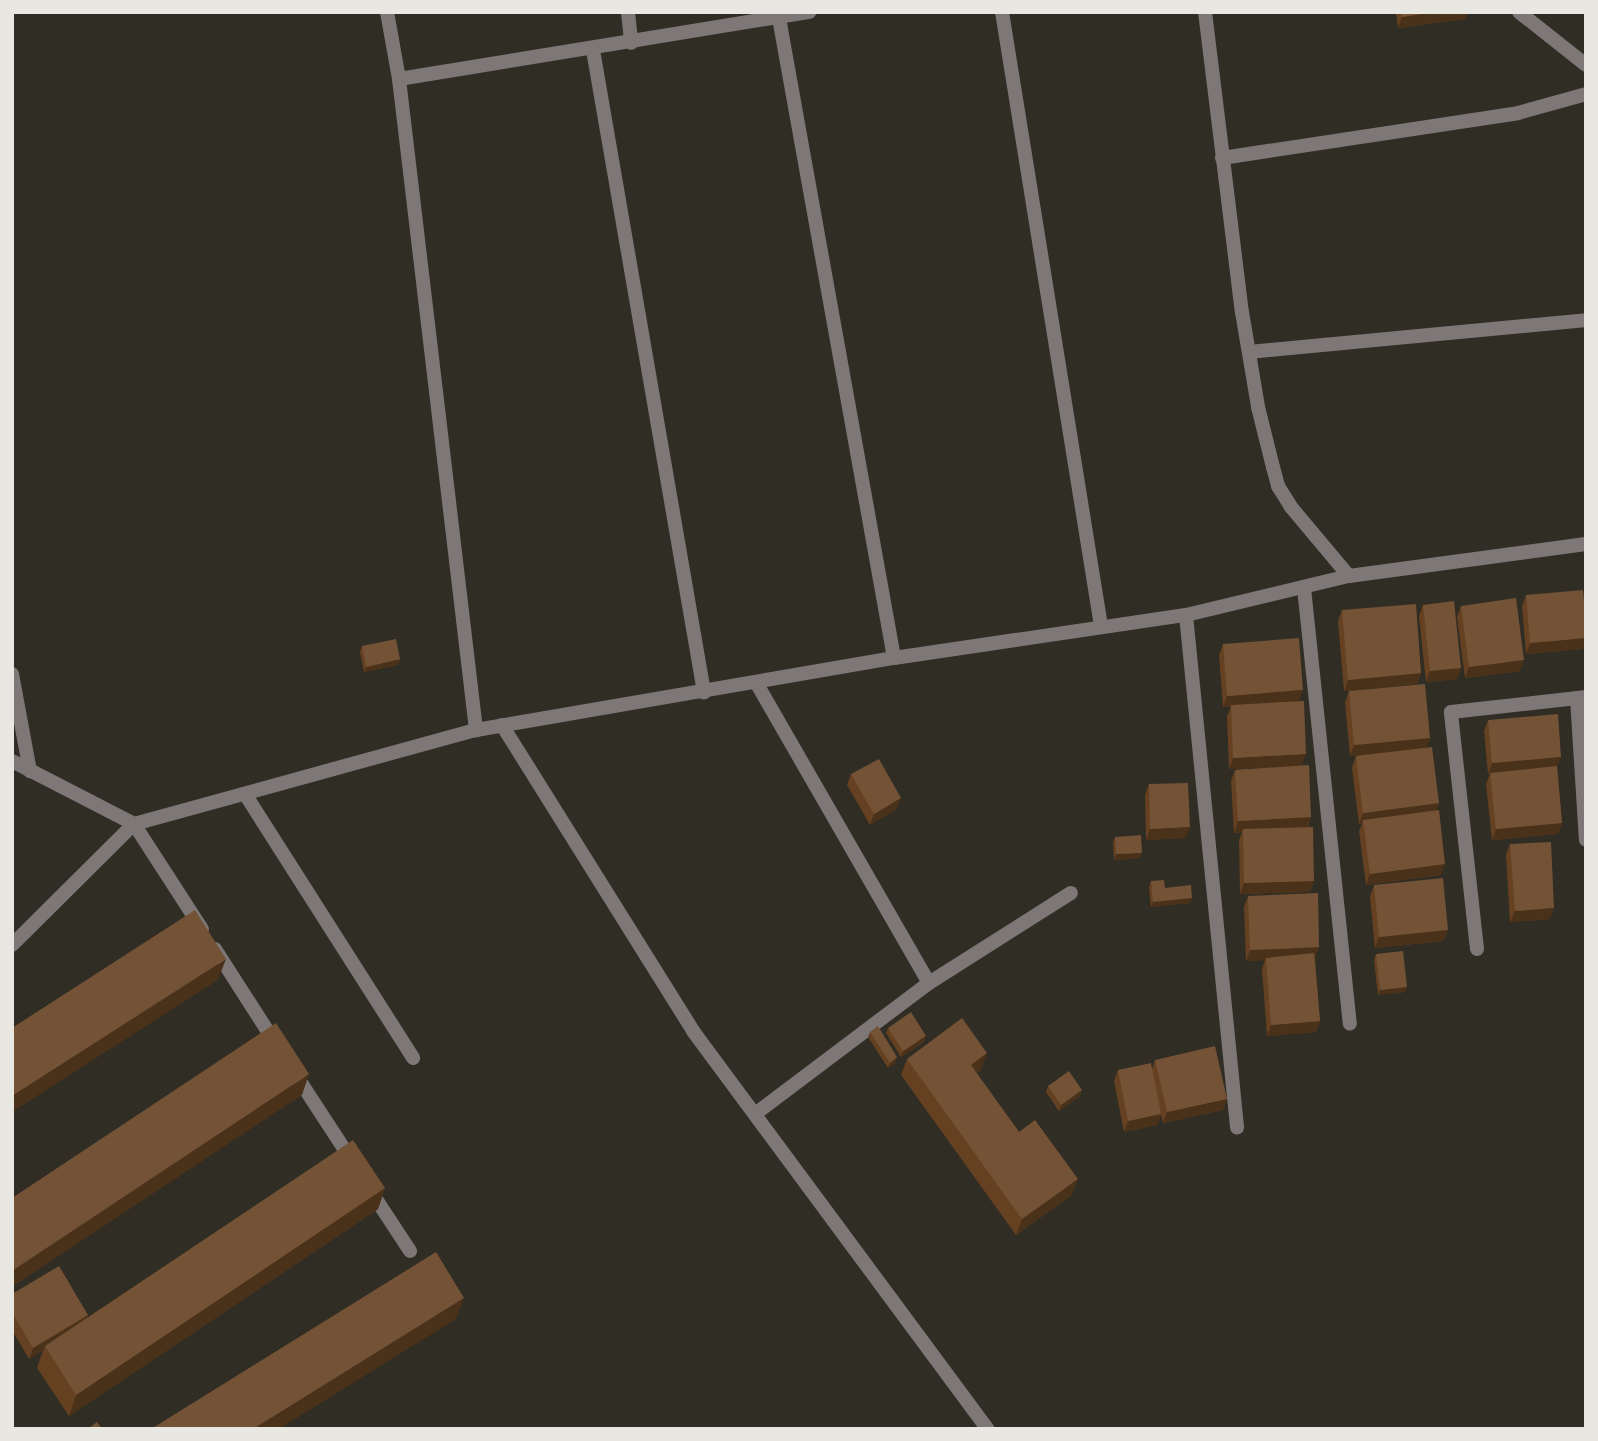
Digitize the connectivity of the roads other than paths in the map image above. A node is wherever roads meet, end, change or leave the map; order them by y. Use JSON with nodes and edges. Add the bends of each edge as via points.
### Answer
{"nodes":[{"id":1,"x":387,"y":12,"type":"edge"},
{"id":2,"x":628,"y":12,"type":"edge"},
{"id":3,"x":810,"y":12,"type":"edge"},
{"id":4,"x":1002,"y":12,"type":"edge"},
{"id":5,"x":1205,"y":12,"type":"edge"},
{"id":6,"x":1519,"y":12,"type":"edge"},
{"id":7,"x":779,"y":18,"type":"junction"},
{"id":8,"x":631,"y":43,"type":"junction"},
{"id":9,"x":593,"y":50,"type":"junction"},
{"id":10,"x":1586,"y":65,"type":"edge"},
{"id":11,"x":399,"y":79,"type":"junction"},
{"id":12,"x":1586,"y":94,"type":"edge"},
{"id":13,"x":1222,"y":158,"type":"junction"},
{"id":14,"x":1586,"y":320,"type":"edge"},
{"id":15,"x":1249,"y":352,"type":"junction"},
{"id":16,"x":1586,"y":544,"type":"edge"},
{"id":17,"x":1349,"y":576,"type":"junction"},
{"id":18,"x":1304,"y":588,"type":"junction"},
{"id":19,"x":1186,"y":615,"type":"junction"},
{"id":20,"x":1101,"y":626,"type":"junction"},
{"id":21,"x":894,"y":658,"type":"junction"},
{"id":22,"x":12,"y":674,"type":"edge"},
{"id":23,"x":757,"y":684,"type":"junction"},
{"id":24,"x":704,"y":692,"type":"junction"},
{"id":25,"x":1581,"y":697,"type":"edge"},
{"id":26,"x":502,"y":725,"type":"junction"},
{"id":27,"x":476,"y":730,"type":"junction"},
{"id":28,"x":12,"y":761,"type":"edge"},
{"id":29,"x":30,"y":771,"type":"junction"},
{"id":30,"x":245,"y":794,"type":"junction"},
{"id":31,"x":134,"y":824,"type":"junction"},
{"id":32,"x":1586,"y":840,"type":"edge"},
{"id":33,"x":1072,"y":893,"type":"dead end"},
{"id":34,"x":12,"y":945,"type":"edge"},
{"id":35,"x":1477,"y":949,"type":"dead end"},
{"id":36,"x":929,"y":983,"type":"junction"},
{"id":37,"x":1350,"y":1024,"type":"dead end"},
{"id":38,"x":413,"y":1058,"type":"dead end"},
{"id":39,"x":755,"y":1114,"type":"junction"},
{"id":40,"x":1237,"y":1127,"type":"dead end"},
{"id":41,"x":410,"y":1251,"type":"dead end"},
{"id":42,"x":987,"y":1429,"type":"edge"}],
"edges":[{"from":1,"to":11,"type":"street"},
{"from":2,"to":8,"type":"street"},
{"from":3,"to":7,"type":"street"},
{"from":4,"to":20,"type":"street"},
{"from":5,"to":13,"type":"street"},
{"from":6,"to":10,"type":"street"},
{"from":7,"to":8,"type":"street"},
{"from":7,"to":21,"type":"street"},
{"from":8,"to":9,"type":"street"},
{"from":9,"to":11,"type":"street"},
{"from":9,"to":24,"type":"street"},
{"from":11,"to":27,"type":"street"},
{"from":12,"to":13,"type":"street","via":[[1518,113]]},
{"from":13,"to":15,"type":"street"},
{"from":14,"to":15,"type":"street"},
{"from":15,"to":17,"type":"street","via":[[1278,486]]},
{"from":16,"to":17,"type":"street"},
{"from":17,"to":18,"type":"street"},
{"from":18,"to":19,"type":"street"},
{"from":18,"to":37,"type":"street"},
{"from":19,"to":20,"type":"street"},
{"from":19,"to":40,"type":"street"},
{"from":20,"to":21,"type":"street"},
{"from":21,"to":23,"type":"street"},
{"from":22,"to":29,"type":"street"},
{"from":23,"to":24,"type":"street"},
{"from":23,"to":36,"type":"street"},
{"from":24,"to":26,"type":"street"},
{"from":25,"to":32,"type":"street"},
{"from":25,"to":35,"type":"street","via":[[1451,712]]},
{"from":26,"to":27,"type":"street"},
{"from":26,"to":39,"type":"street","via":[[693,1031]]},
{"from":27,"to":30,"type":"street"},
{"from":28,"to":29,"type":"street"},
{"from":29,"to":31,"type":"street"},
{"from":30,"to":31,"type":"street"},
{"from":30,"to":38,"type":"street"},
{"from":31,"to":34,"type":"street"},
{"from":31,"to":41,"type":"street"},
{"from":33,"to":36,"type":"street"},
{"from":36,"to":39,"type":"street"},
{"from":39,"to":42,"type":"street"}]}
